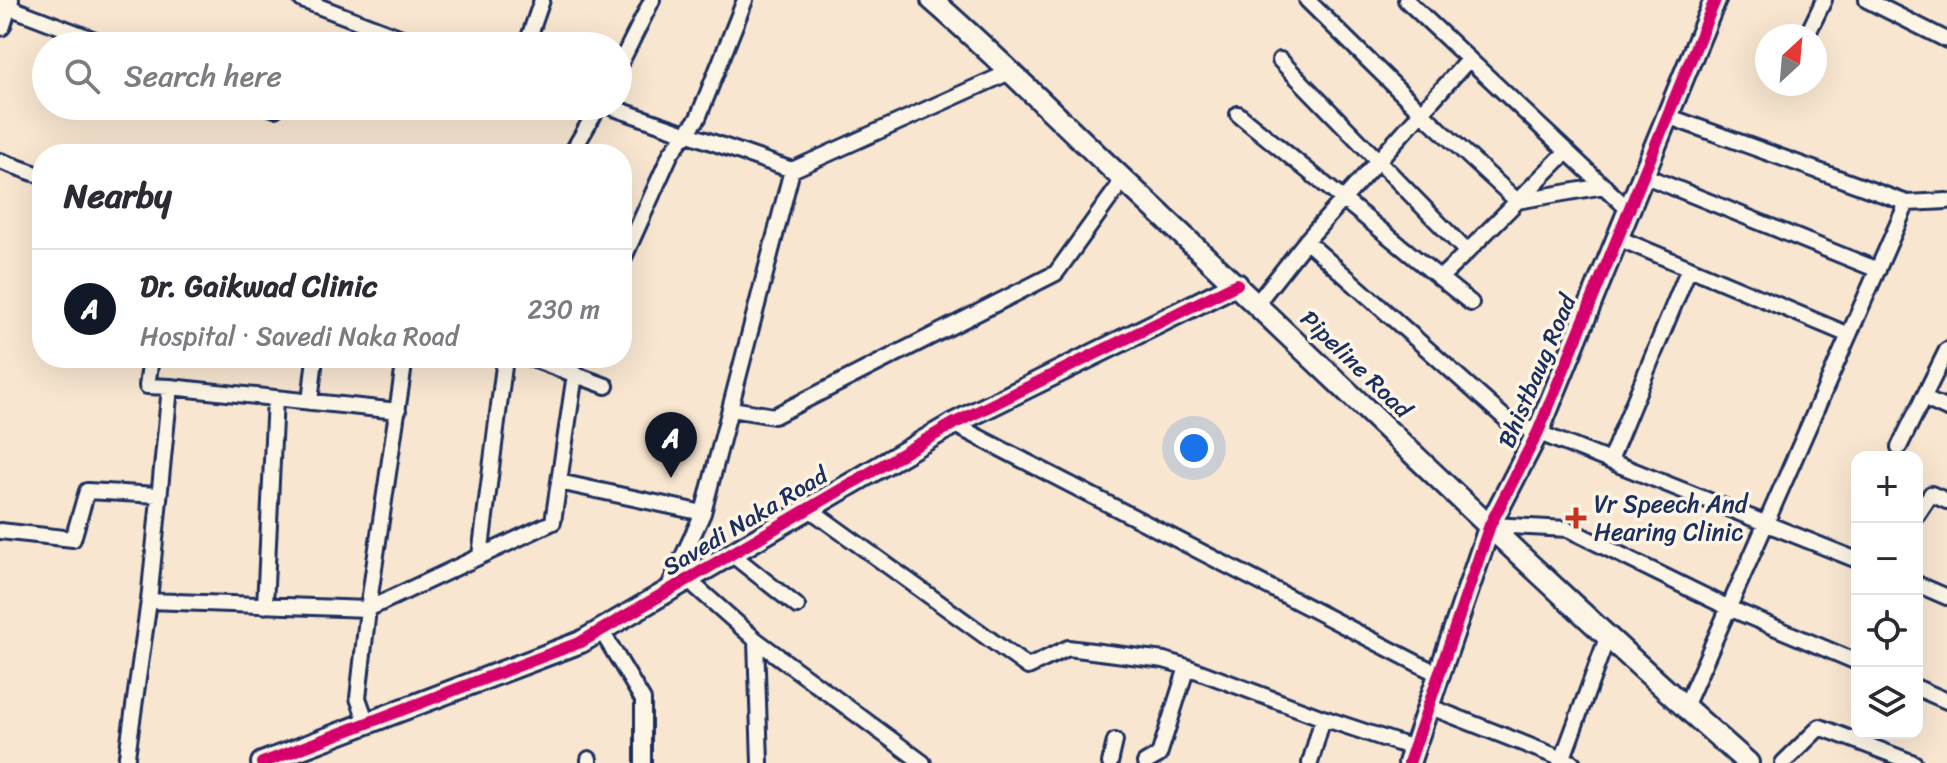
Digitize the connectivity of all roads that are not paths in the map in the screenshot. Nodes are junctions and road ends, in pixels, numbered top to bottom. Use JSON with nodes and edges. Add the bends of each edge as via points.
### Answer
{"nodes":[{"id":1,"x":302,"y":0,"type":"edge"},
{"id":2,"x":542,"y":0,"type":"edge"},
{"id":3,"x":652,"y":0,"type":"edge"},
{"id":4,"x":745,"y":0,"type":"edge"},
{"id":5,"x":932,"y":0,"type":"edge"},
{"id":6,"x":1307,"y":0,"type":"edge"},
{"id":7,"x":1406,"y":0,"type":"edge"},
{"id":8,"x":1715,"y":0,"type":"edge"},
{"id":9,"x":1824,"y":0,"type":"edge"},
{"id":10,"x":1867,"y":0,"type":"edge"},
{"id":11,"x":1904,"y":0,"type":"edge"},
{"id":12,"x":5,"y":10,"type":"edge"},
{"id":13,"x":1898,"y":15,"type":"junction"},
{"id":14,"x":1812,"y":24,"type":"edge"},
{"id":15,"x":70,"y":32,"type":"edge"},
{"id":16,"x":386,"y":32,"type":"edge"},
{"id":17,"x":531,"y":32,"type":"edge"},
{"id":18,"x":632,"y":40,"type":"edge"},
{"id":19,"x":1947,"y":40,"type":"edge"},
{"id":20,"x":1469,"y":59,"type":"junction"},
{"id":21,"x":1280,"y":60,"type":"dead end"},
{"id":22,"x":1012,"y":71,"type":"junction"},
{"id":23,"x":1421,"y":112,"type":"junction"},
{"id":24,"x":632,"y":114,"type":"edge"},
{"id":25,"x":1238,"y":114,"type":"dead end"},
{"id":26,"x":1667,"y":116,"type":"junction"},
{"id":27,"x":591,"y":120,"type":"edge"},
{"id":28,"x":685,"y":133,"type":"junction"},
{"id":29,"x":577,"y":144,"type":"edge"},
{"id":30,"x":1567,"y":151,"type":"junction"},
{"id":31,"x":1378,"y":160,"type":"junction"},
{"id":32,"x":0,"y":161,"type":"edge"},
{"id":33,"x":792,"y":170,"type":"junction"},
{"id":34,"x":32,"y":172,"type":"edge"},
{"id":35,"x":1643,"y":175,"type":"junction"},
{"id":36,"x":1123,"y":180,"type":"junction"},
{"id":37,"x":1604,"y":186,"type":"junction"},
{"id":38,"x":1344,"y":198,"type":"junction"},
{"id":39,"x":1517,"y":201,"type":"junction"},
{"id":40,"x":1947,"y":201,"type":"edge"},
{"id":41,"x":1907,"y":203,"type":"junction"},
{"id":42,"x":1629,"y":210,"type":"junction"},
{"id":43,"x":1618,"y":238,"type":"junction"},
{"id":44,"x":632,"y":240,"type":"edge"},
{"id":45,"x":1306,"y":241,"type":"junction"},
{"id":46,"x":1467,"y":252,"type":"junction"},
{"id":47,"x":1689,"y":268,"type":"junction"},
{"id":48,"x":1878,"y":270,"type":"junction"},
{"id":49,"x":1440,"y":278,"type":"junction"},
{"id":50,"x":1237,"y":284,"type":"junction"},
{"id":51,"x":1257,"y":303,"type":"junction"},
{"id":52,"x":1471,"y":303,"type":"dead end"},
{"id":53,"x":1849,"y":335,"type":"junction"},
{"id":54,"x":1947,"y":350,"type":"edge"},
{"id":55,"x":150,"y":368,"type":"edge"},
{"id":56,"x":314,"y":368,"type":"edge"},
{"id":57,"x":404,"y":368,"type":"edge"},
{"id":58,"x":504,"y":368,"type":"edge"},
{"id":59,"x":558,"y":368,"type":"edge"},
{"id":60,"x":575,"y":374,"type":"junction"},
{"id":61,"x":606,"y":386,"type":"dead end"},
{"id":62,"x":170,"y":387,"type":"junction"},
{"id":63,"x":275,"y":398,"type":"junction"},
{"id":64,"x":1923,"y":398,"type":"junction"},
{"id":65,"x":310,"y":402,"type":"junction"},
{"id":66,"x":731,"y":409,"type":"junction"},
{"id":67,"x":1947,"y":409,"type":"edge"},
{"id":68,"x":398,"y":411,"type":"junction"},
{"id":69,"x":953,"y":424,"type":"junction"},
{"id":70,"x":1538,"y":432,"type":"junction"},
{"id":71,"x":1899,"y":447,"type":"dead end"},
{"id":72,"x":1610,"y":460,"type":"junction"},
{"id":73,"x":559,"y":482,"type":"junction"},
{"id":74,"x":158,"y":495,"type":"junction"},
{"id":75,"x":1947,"y":501,"type":"edge"},
{"id":76,"x":1923,"y":506,"type":"edge"},
{"id":77,"x":808,"y":508,"type":"junction"},
{"id":78,"x":703,"y":513,"type":"junction"},
{"id":79,"x":1767,"y":523,"type":"junction"},
{"id":80,"x":1490,"y":525,"type":"junction"},
{"id":81,"x":0,"y":531,"type":"edge"},
{"id":82,"x":730,"y":553,"type":"junction"},
{"id":83,"x":480,"y":556,"type":"junction"},
{"id":84,"x":1851,"y":558,"type":"edge"},
{"id":85,"x":686,"y":578,"type":"junction"},
{"id":86,"x":1923,"y":587,"type":"edge"},
{"id":87,"x":666,"y":594,"type":"junction"},
{"id":88,"x":1947,"y":597,"type":"edge"},
{"id":89,"x":149,"y":601,"type":"junction"},
{"id":90,"x":265,"y":606,"type":"junction"},
{"id":91,"x":797,"y":606,"type":"dead end"},
{"id":92,"x":1729,"y":608,"type":"junction"},
{"id":93,"x":368,"y":609,"type":"junction"},
{"id":94,"x":601,"y":630,"type":"junction"},
{"id":95,"x":1607,"y":638,"type":"junction"},
{"id":96,"x":756,"y":640,"type":"junction"},
{"id":97,"x":1851,"y":659,"type":"edge"},
{"id":98,"x":1187,"y":667,"type":"junction"},
{"id":99,"x":1438,"y":674,"type":"junction"},
{"id":100,"x":1923,"y":691,"type":"edge"},
{"id":101,"x":1947,"y":701,"type":"edge"},
{"id":102,"x":1428,"y":706,"type":"junction"},
{"id":103,"x":1685,"y":707,"type":"junction"},
{"id":104,"x":1323,"y":718,"type":"junction"},
{"id":105,"x":367,"y":723,"type":"junction"},
{"id":106,"x":1115,"y":741,"type":"dead end"},
{"id":107,"x":1411,"y":756,"type":"edge"},
{"id":108,"x":762,"y":762,"type":"edge"},
{"id":109,"x":920,"y":762,"type":"edge"},
{"id":110,"x":1565,"y":762,"type":"edge"},
{"id":111,"x":126,"y":763,"type":"edge"},
{"id":112,"x":262,"y":763,"type":"edge"},
{"id":113,"x":643,"y":763,"type":"edge"},
{"id":114,"x":1110,"y":763,"type":"edge"},
{"id":115,"x":1145,"y":763,"type":"edge"},
{"id":116,"x":1310,"y":763,"type":"edge"},
{"id":117,"x":1748,"y":763,"type":"edge"},
{"id":118,"x":1783,"y":763,"type":"edge"},
{"id":119,"x":1914,"y":763,"type":"edge"}],
"edges":[{"from":1,"to":16,"type":"street"},
{"from":2,"to":17,"type":"street"},
{"from":3,"to":18,"type":"street"},
{"from":4,"to":28,"type":"street","via":[[698,118]]},
{"from":5,"to":22,"type":"street","name":"Pipeline Road"},
{"from":6,"to":23,"type":"street"},
{"from":7,"to":20,"type":"street"},
{"from":8,"to":26,"type":"street","name":"Bhistbaug Road"},
{"from":9,"to":14,"type":"street"},
{"from":10,"to":13,"type":"street"},
{"from":11,"to":13,"type":"street"},
{"from":12,"to":15,"type":"street"},
{"from":13,"to":19,"type":"street"},
{"from":20,"to":23,"type":"street"},
{"from":20,"to":30,"type":"street"},
{"from":21,"to":31,"type":"street"},
{"from":22,"to":33,"type":"street"},
{"from":22,"to":36,"type":"street","name":"Pipeline Road"},
{"from":23,"to":31,"type":"street"},
{"from":23,"to":39,"type":"street"},
{"from":24,"to":28,"type":"street"},
{"from":25,"to":38,"type":"street"},
{"from":26,"to":35,"type":"street","name":"Bhistbaug Road"},
{"from":26,"to":41,"type":"street"},
{"from":27,"to":29,"type":"street"},
{"from":28,"to":33,"type":"street"},
{"from":28,"to":44,"type":"street"},
{"from":30,"to":37,"type":"street"},
{"from":30,"to":39,"type":"street"},
{"from":31,"to":38,"type":"street"},
{"from":31,"to":46,"type":"street"},
{"from":32,"to":34,"type":"street"},
{"from":33,"to":66,"type":"street"},
{"from":35,"to":42,"type":"street","name":"Bhistbaug Road"},
{"from":35,"to":48,"type":"street"},
{"from":36,"to":50,"type":"street","name":"Pipeline Road"},
{"from":36,"to":66,"type":"street","via":[[1056,273],[774,416]]},
{"from":37,"to":39,"type":"street"},
{"from":37,"to":42,"type":"street"},
{"from":38,"to":45,"type":"street"},
{"from":38,"to":49,"type":"street"},
{"from":39,"to":46,"type":"street"},
{"from":40,"to":41,"type":"street"},
{"from":41,"to":48,"type":"street"},
{"from":42,"to":43,"type":"street","name":"Bhistbaug Road"},
{"from":43,"to":47,"type":"street"},
{"from":43,"to":70,"type":"street","name":"Bhistbaug Road"},
{"from":45,"to":51,"type":"street"},
{"from":45,"to":70,"type":"street","via":[[1507,420]]},
{"from":46,"to":49,"type":"street"},
{"from":47,"to":53,"type":"street"},
{"from":47,"to":72,"type":"street"},
{"from":48,"to":53,"type":"street"},
{"from":49,"to":52,"type":"street"},
{"from":50,"to":51,"type":"street","name":"Pipeline Road"},
{"from":50,"to":69,"type":"street","name":"Savedi Naka Road"},
{"from":51,"to":80,"type":"street","name":"Pipeline Road"},
{"from":53,"to":79,"type":"street"},
{"from":54,"to":64,"type":"street"},
{"from":55,"to":62,"type":"street","via":[[147,386]]},
{"from":56,"to":65,"type":"street"},
{"from":57,"to":68,"type":"street"},
{"from":58,"to":83,"type":"street"},
{"from":59,"to":60,"type":"street"},
{"from":60,"to":61,"type":"street"},
{"from":60,"to":73,"type":"street"},
{"from":62,"to":63,"type":"street"},
{"from":62,"to":74,"type":"street"},
{"from":63,"to":65,"type":"street"},
{"from":63,"to":90,"type":"street"},
{"from":64,"to":67,"type":"street"},
{"from":64,"to":71,"type":"street"},
{"from":65,"to":68,"type":"street"},
{"from":66,"to":78,"type":"street"},
{"from":68,"to":93,"type":"street"},
{"from":69,"to":77,"type":"street","name":"Savedi Naka Road"},
{"from":69,"to":99,"type":"street"},
{"from":70,"to":72,"type":"street"},
{"from":70,"to":80,"type":"street","name":"Bhistbaug Road"},
{"from":72,"to":79,"type":"street"},
{"from":73,"to":78,"type":"street"},
{"from":73,"to":83,"type":"street","via":[[553,522]]},
{"from":74,"to":81,"type":"street","via":[[87,491],[73,539]]},
{"from":74,"to":89,"type":"street"},
{"from":75,"to":76,"type":"street","via":[[1931,494]]},
{"from":77,"to":82,"type":"street","name":"Savedi Naka Road"},
{"from":77,"to":98,"type":"street","via":[[1028,667],[1068,648]]},
{"from":78,"to":87,"type":"street"},
{"from":79,"to":84,"type":"street"},
{"from":79,"to":92,"type":"street"},
{"from":80,"to":92,"type":"street","via":[[1568,529]]},
{"from":80,"to":95,"type":"street","name":"Pipeline Road"},
{"from":80,"to":99,"type":"street","name":"Bhistbaug Road"},
{"from":82,"to":85,"type":"street","name":"Savedi Naka Road"},
{"from":82,"to":91,"type":"street"},
{"from":83,"to":93,"type":"street"},
{"from":85,"to":87,"type":"street","name":"Savedi Naka Road"},
{"from":85,"to":96,"type":"street"},
{"from":86,"to":88,"type":"street"},
{"from":87,"to":94,"type":"street","name":"Savedi Naka Road"},
{"from":89,"to":90,"type":"street"},
{"from":89,"to":111,"type":"street"},
{"from":90,"to":93,"type":"street"},
{"from":92,"to":97,"type":"street"},
{"from":92,"to":103,"type":"street"},
{"from":93,"to":105,"type":"street","via":[[358,698]]},
{"from":94,"to":105,"type":"street","name":"Savedi Naka Road"},
{"from":94,"to":113,"type":"street","via":[[643,700]]},
{"from":95,"to":103,"type":"street","name":"Pipeline Road"},
{"from":95,"to":110,"type":"street"},
{"from":96,"to":108,"type":"street"},
{"from":96,"to":109,"type":"street"},
{"from":98,"to":104,"type":"street"},
{"from":98,"to":115,"type":"street","via":[[1159,755]]},
{"from":99,"to":102,"type":"street","name":"Bhistbaug Road"},
{"from":100,"to":101,"type":"street"},
{"from":102,"to":107,"type":"street","name":"Bhistbaug Road"},
{"from":102,"to":110,"type":"street"},
{"from":103,"to":117,"type":"street","name":"Pipeline Road"},
{"from":104,"to":107,"type":"street"},
{"from":104,"to":116,"type":"street"},
{"from":105,"to":112,"type":"street","name":"Savedi Naka Road"},
{"from":106,"to":114,"type":"street"},
{"from":118,"to":119,"type":"street","via":[[1820,727]]}]}
